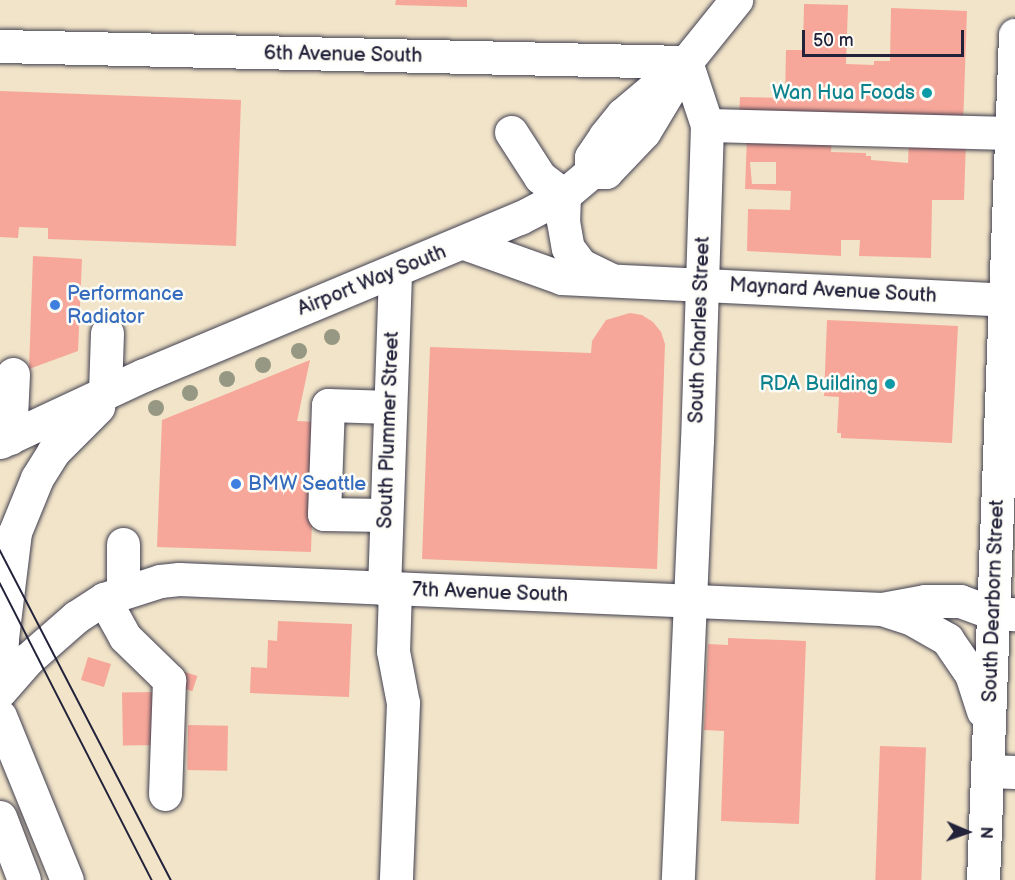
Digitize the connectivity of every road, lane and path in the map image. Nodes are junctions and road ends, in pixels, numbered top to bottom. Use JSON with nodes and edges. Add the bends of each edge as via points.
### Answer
{"nodes":[{"id":1,"x":736,"y":0,"type":"edge"},
{"id":2,"x":1015,"y":35,"type":"edge"},
{"id":3,"x":0,"y":46,"type":"edge"},
{"id":4,"x":686,"y":62,"type":"junction"},
{"id":5,"x":707,"y":125,"type":"junction"},
{"id":6,"x":511,"y":132,"type":"dead end"},
{"id":7,"x":1011,"y":133,"type":"junction"},
{"id":8,"x":564,"y":195,"type":"junction"},
{"id":9,"x":464,"y":243,"type":"junction"},
{"id":10,"x":395,"y":272,"type":"junction"},
{"id":11,"x":615,"y":282,"type":"junction"},
{"id":12,"x":700,"y":285,"type":"junction"},
{"id":13,"x":1010,"y":299,"type":"edge"},
{"id":14,"x":108,"y":333,"type":"dead end"},
{"id":15,"x":13,"y":374,"type":"dead end"},
{"id":16,"x":144,"y":375,"type":"junction"},
{"id":17,"x":105,"y":393,"type":"junction"},
{"id":18,"x":390,"y":407,"type":"junction"},
{"id":19,"x":5,"y":440,"type":"edge"},
{"id":20,"x":1007,"y":452,"type":"edge"},
{"id":21,"x":386,"y":515,"type":"junction"},
{"id":22,"x":123,"y":543,"type":"dead end"},
{"id":23,"x":389,"y":589,"type":"junction"},
{"id":24,"x":113,"y":595,"type":"junction"},
{"id":25,"x":690,"y":601,"type":"junction"},
{"id":26,"x":882,"y":609,"type":"junction"},
{"id":27,"x":1004,"y":613,"type":"edge"},
{"id":28,"x":0,"y":699,"type":"edge"},
{"id":29,"x":989,"y":736,"type":"junction"},
{"id":30,"x":0,"y":761,"type":"edge"},
{"id":31,"x":0,"y":769,"type":"edge"},
{"id":32,"x":1001,"y":772,"type":"edge"},
{"id":33,"x":165,"y":794,"type":"dead end"},
{"id":34,"x":0,"y":817,"type":"edge"},
{"id":35,"x":24,"y":880,"type":"edge"},
{"id":36,"x":42,"y":880,"type":"edge"},
{"id":37,"x":57,"y":880,"type":"edge"},
{"id":38,"x":66,"y":880,"type":"edge"},
{"id":39,"x":396,"y":880,"type":"edge"},
{"id":40,"x":678,"y":880,"type":"edge"},
{"id":41,"x":983,"y":880,"type":"edge"}],
"edges":[{"from":1,"to":4,"type":"main road","name":"Airport Way South"},
{"from":2,"to":7,"type":"main road","name":"South Dearborn Street"},
{"from":3,"to":4,"type":"main road","name":"6th Avenue South"},
{"from":4,"to":5,"type":"main road","name":"South Charles Street"},
{"from":4,"to":8,"type":"main road","name":"Airport Way South","via":[[623,114],[591,157],[591,172]]},
{"from":5,"to":7,"type":"main road"},
{"from":5,"to":12,"type":"main road","name":"South Charles Street"},
{"from":6,"to":8,"type":"main road","via":[[540,177]]},
{"from":7,"to":13,"type":"main road","name":"South Dearborn Street"},
{"from":8,"to":9,"type":"main road","name":"Airport Way South"},
{"from":8,"to":11,"type":"main road","name":"Maynard Avenue South","via":[[567,248],[581,265]]},
{"from":9,"to":10,"type":"main road","name":"Airport Way South"},
{"from":9,"to":11,"type":"main road","name":"Maynard Avenue South","via":[[562,278]]},
{"from":10,"to":16,"type":"main road","name":"Airport Way South"},
{"from":10,"to":18,"type":"main road","name":"South Plummer Street"},
{"from":11,"to":12,"type":"main road","name":"Maynard Avenue South"},
{"from":12,"to":13,"type":"main road","name":"Maynard Avenue South","via":[[945,283]]},
{"from":12,"to":25,"type":"main road","name":"South Charles Street"},
{"from":13,"to":20,"type":"main road","name":"South Dearborn Street"},
{"from":14,"to":17,"type":"main road"},
{"from":15,"to":19,"type":"main road"},
{"from":16,"to":17,"type":"main road","name":"Airport Way South"},
{"from":16,"to":28,"type":"main road","name":"Airport Way South","via":[[97,407],[66,437],[25,502],[15,532],[2,638]]},
{"from":17,"to":19,"type":"main road","name":"Airport Way South"},
{"from":18,"to":21,"type":"main road","name":"South Plummer Street"},
{"from":18,"to":21,"type":"main road","via":[[328,405],[324,514]]},
{"from":20,"to":27,"type":"main road","name":"South Dearborn Street"},
{"from":21,"to":23,"type":"main road","name":"South Plummer Street"},
{"from":22,"to":24,"type":"main road"},
{"from":23,"to":24,"type":"main road","name":"7th Avenue South","via":[[179,579]]},
{"from":23,"to":25,"type":"main road","name":"7th Avenue South"},
{"from":23,"to":39,"type":"main road","name":"South Plummer Street","via":[[393,651],[403,703]]},
{"from":24,"to":28,"type":"main road","name":"7th Avenue South","via":[[76,617],[28,659]]},
{"from":24,"to":33,"type":"main road","via":[[125,637],[169,680]]},
{"from":25,"to":26,"type":"main road","name":"7th Avenue South"},
{"from":25,"to":40,"type":"main road","name":"South Charles Street"},
{"from":26,"to":27,"type":"main road","name":"7th Avenue South","via":[[925,601],[960,601]]},
{"from":26,"to":29,"type":"main road","via":[[927,626],[955,648],[971,674]]},
{"from":27,"to":29,"type":"main road","name":"South Dearborn Street"},
{"from":28,"to":38,"type":"main road"},
{"from":29,"to":32,"type":"main road","name":"South Dearborn Street"},
{"from":30,"to":37,"type":"main road"},
{"from":31,"to":36,"type":"main road"},
{"from":32,"to":41,"type":"main road","name":"South Dearborn Street"},
{"from":34,"to":35,"type":"main road"}]}
